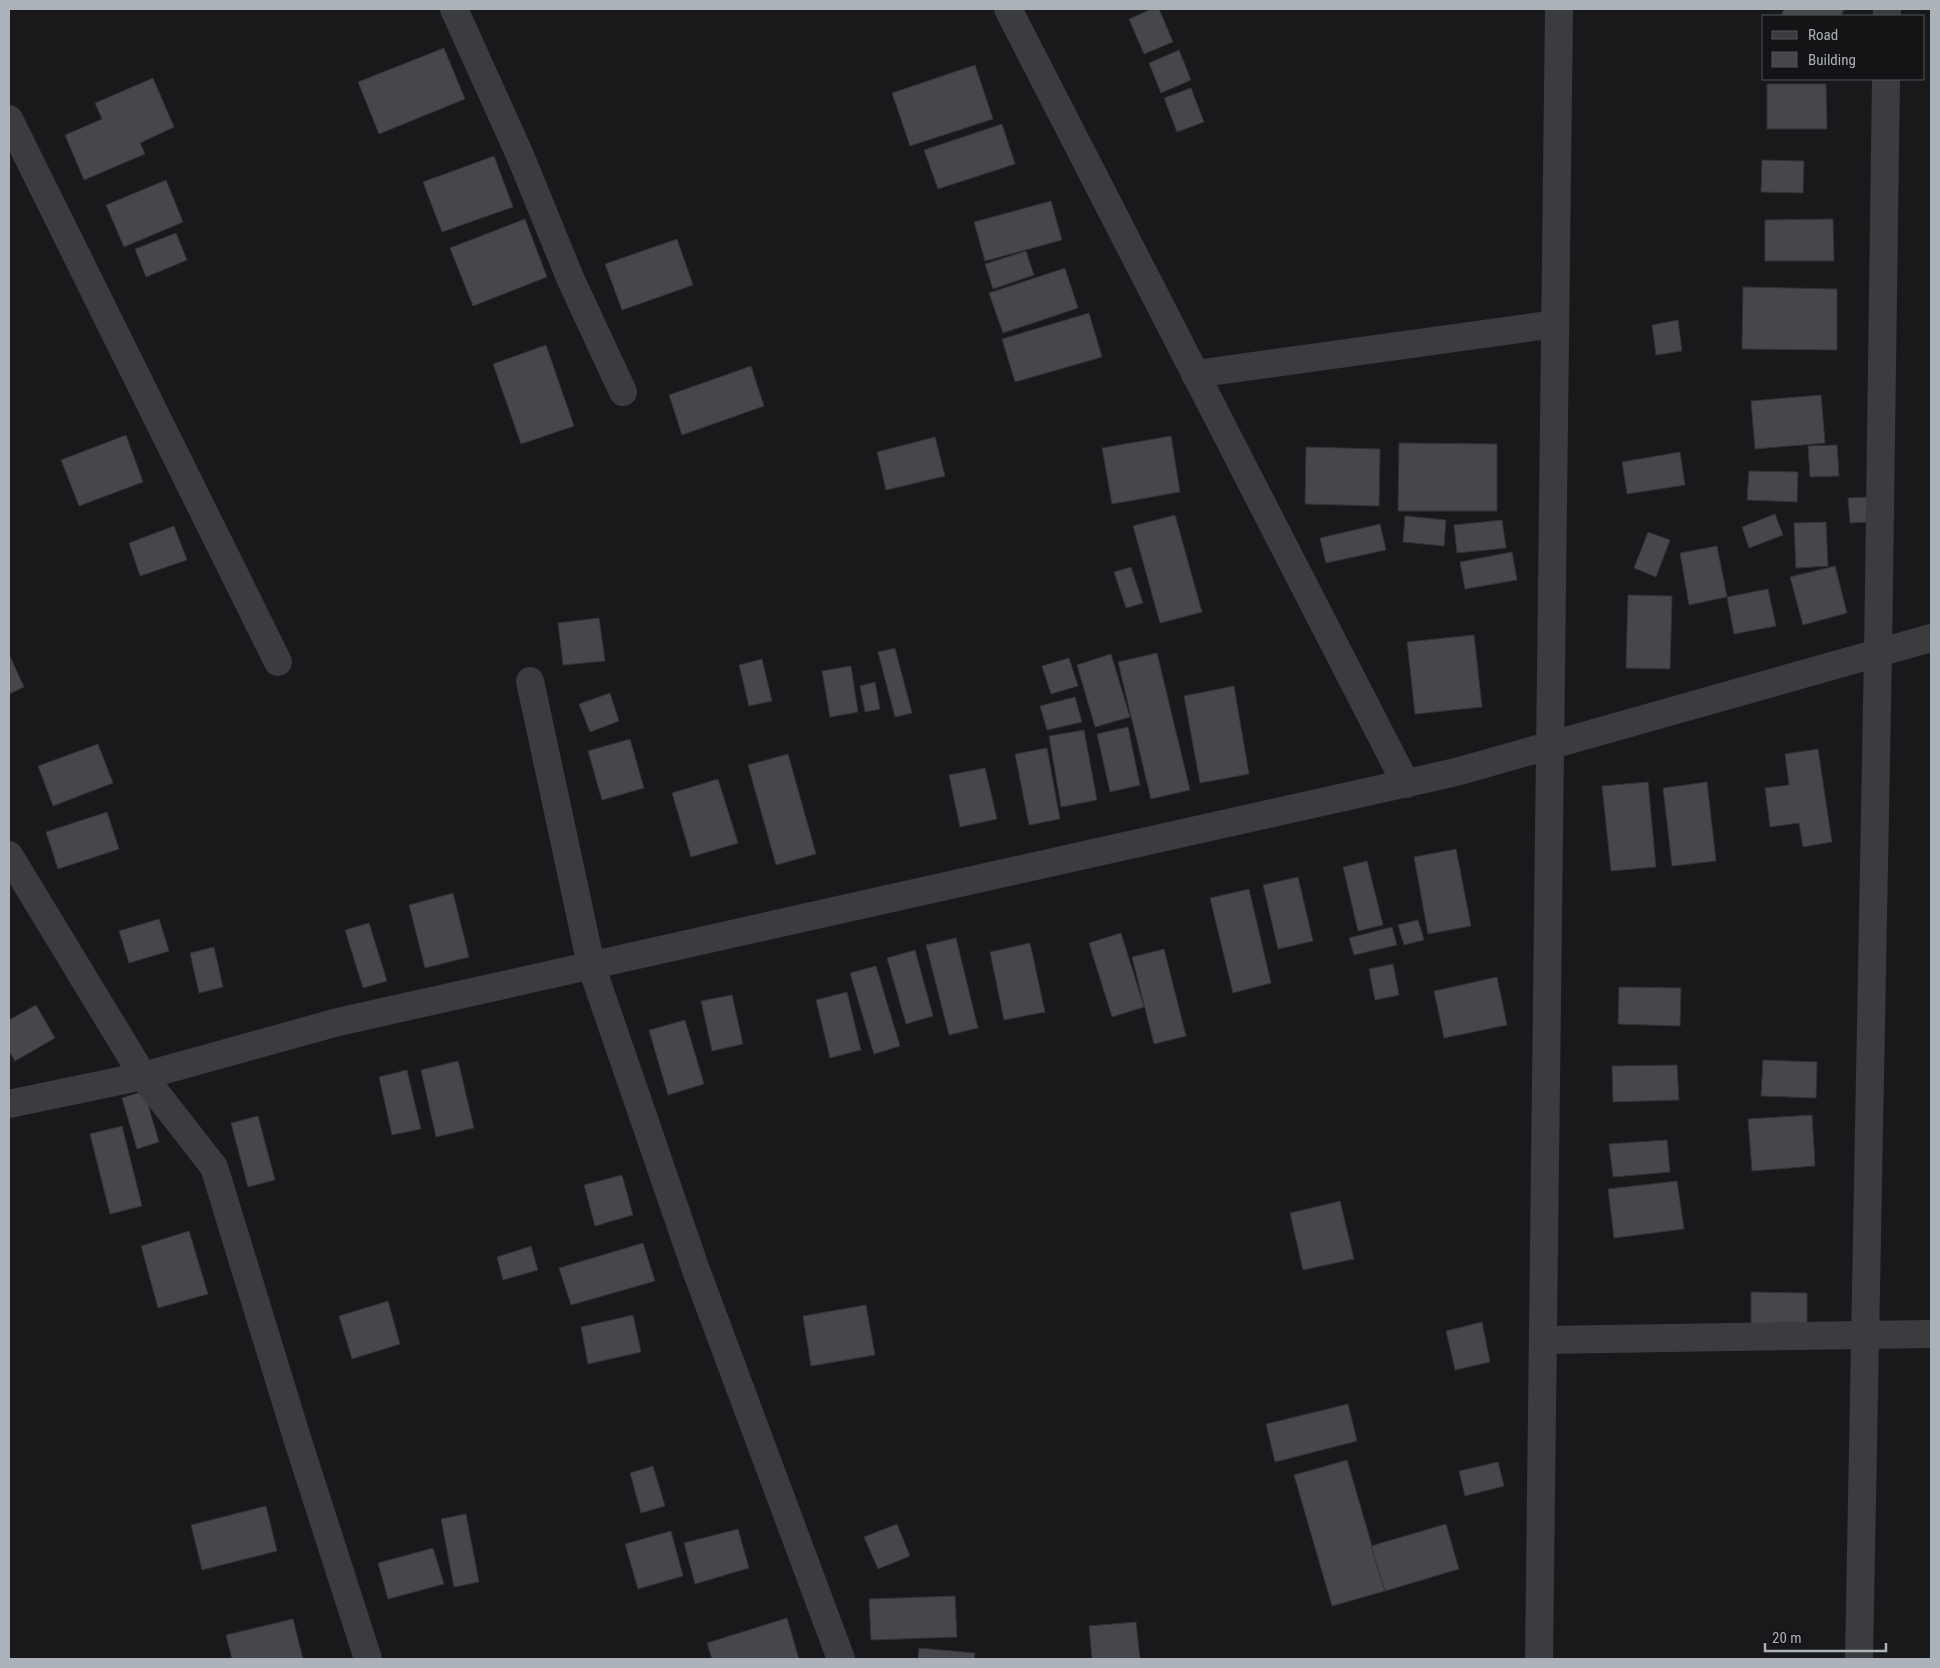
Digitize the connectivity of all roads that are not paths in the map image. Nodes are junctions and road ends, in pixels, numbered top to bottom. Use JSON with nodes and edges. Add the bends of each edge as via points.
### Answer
{"nodes":[{"id":1,"x":454,"y":9,"type":"edge"},
{"id":2,"x":1008,"y":9,"type":"edge"},
{"id":3,"x":1559,"y":9,"type":"edge"},
{"id":4,"x":1886,"y":80,"type":"edge"},
{"id":5,"x":9,"y":119,"type":"edge"},
{"id":6,"x":1555,"y":324,"type":"junction"},
{"id":7,"x":1195,"y":374,"type":"junction"},
{"id":8,"x":623,"y":392,"type":"dead end"},
{"id":9,"x":1931,"y":638,"type":"edge"},
{"id":10,"x":1878,"y":653,"type":"junction"},
{"id":11,"x":278,"y":662,"type":"dead end"},
{"id":12,"x":530,"y":681,"type":"dead end"},
{"id":13,"x":1549,"y":746,"type":"junction"},
{"id":14,"x":1406,"y":784,"type":"junction"},
{"id":15,"x":9,"y":855,"type":"edge"},
{"id":16,"x":591,"y":965,"type":"junction"},
{"id":17,"x":143,"y":1076,"type":"junction"},
{"id":18,"x":9,"y":1104,"type":"edge"},
{"id":19,"x":1931,"y":1334,"type":"edge"},
{"id":20,"x":1866,"y":1336,"type":"junction"},
{"id":21,"x":1543,"y":1340,"type":"junction"},
{"id":22,"x":368,"y":1659,"type":"edge"},
{"id":23,"x":841,"y":1659,"type":"edge"},
{"id":24,"x":1539,"y":1659,"type":"edge"},
{"id":25,"x":1860,"y":1659,"type":"edge"}],
"edges":[{"from":1,"to":8,"type":"street"},
{"from":2,"to":7,"type":"street"},
{"from":3,"to":6,"type":"street"},
{"from":4,"to":10,"type":"street"},
{"from":5,"to":11,"type":"street"},
{"from":6,"to":7,"type":"street"},
{"from":6,"to":13,"type":"street"},
{"from":7,"to":14,"type":"street"},
{"from":9,"to":10,"type":"street"},
{"from":10,"to":13,"type":"street"},
{"from":10,"to":20,"type":"street"},
{"from":12,"to":16,"type":"street"},
{"from":13,"to":14,"type":"street"},
{"from":13,"to":21,"type":"street"},
{"from":14,"to":16,"type":"street"},
{"from":15,"to":17,"type":"street"},
{"from":16,"to":17,"type":"street","via":[[338,1022]]},
{"from":16,"to":23,"type":"street","via":[[696,1270]]},
{"from":17,"to":18,"type":"street"},
{"from":17,"to":22,"type":"street","via":[[214,1167]]},
{"from":19,"to":20,"type":"street"},
{"from":20,"to":21,"type":"street"},
{"from":20,"to":25,"type":"street"},
{"from":21,"to":24,"type":"street"}]}
